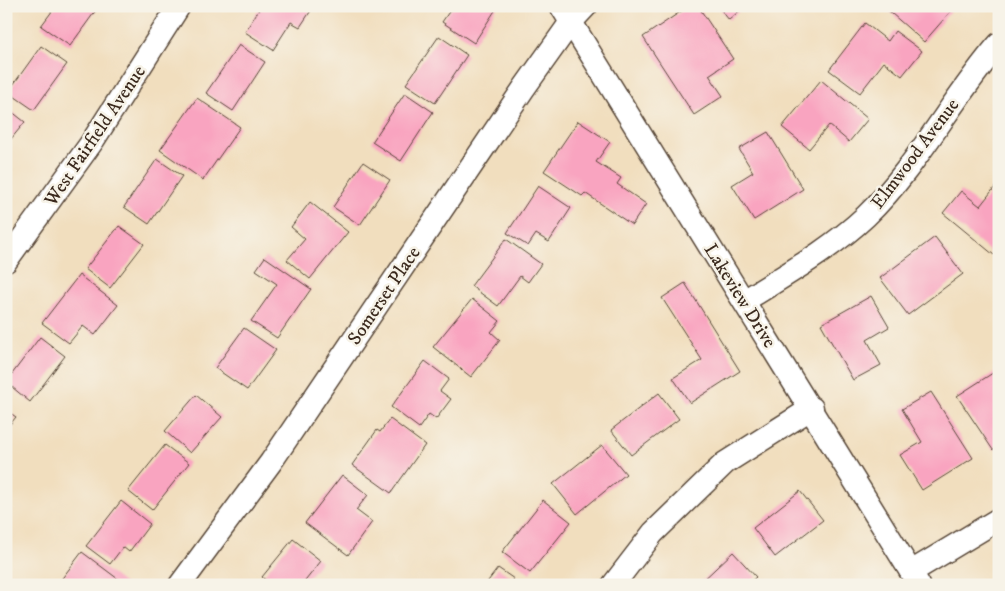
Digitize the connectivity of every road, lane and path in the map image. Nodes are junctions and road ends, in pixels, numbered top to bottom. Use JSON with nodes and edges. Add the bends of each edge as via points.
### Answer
{"nodes":[{"id":1,"x":179,"y":6,"type":"edge"},
{"id":2,"x":573,"y":12,"type":"edge"},
{"id":3,"x":999,"y":44,"type":"edge"},
{"id":4,"x":6,"y":261,"type":"edge"},
{"id":5,"x":744,"y":301,"type":"junction"},
{"id":6,"x":812,"y":408,"type":"junction"},
{"id":7,"x":999,"y":519,"type":"edge"},
{"id":8,"x":915,"y":579,"type":"edge"},
{"id":9,"x":180,"y":585,"type":"edge"},
{"id":10,"x":613,"y":585,"type":"edge"}],
"edges":[{"from":1,"to":4,"type":"street","name":"West Fairfield Avenue","via":[[92,142]]},
{"from":2,"to":5,"type":"street","name":"Lakeview Drive"},
{"from":2,"to":9,"type":"street","name":"Somerset Place","via":[[271,462]]},
{"from":3,"to":5,"type":"street","name":"Elmwood Avenue","via":[[905,170],[866,216],[824,250]]},
{"from":5,"to":6,"type":"street","name":"Lakeview Drive"},
{"from":6,"to":8,"type":"street","name":"Lakeview Drive"},
{"from":6,"to":10,"type":"street","via":[[725,464],[652,533]]},
{"from":7,"to":8,"type":"street"}]}
